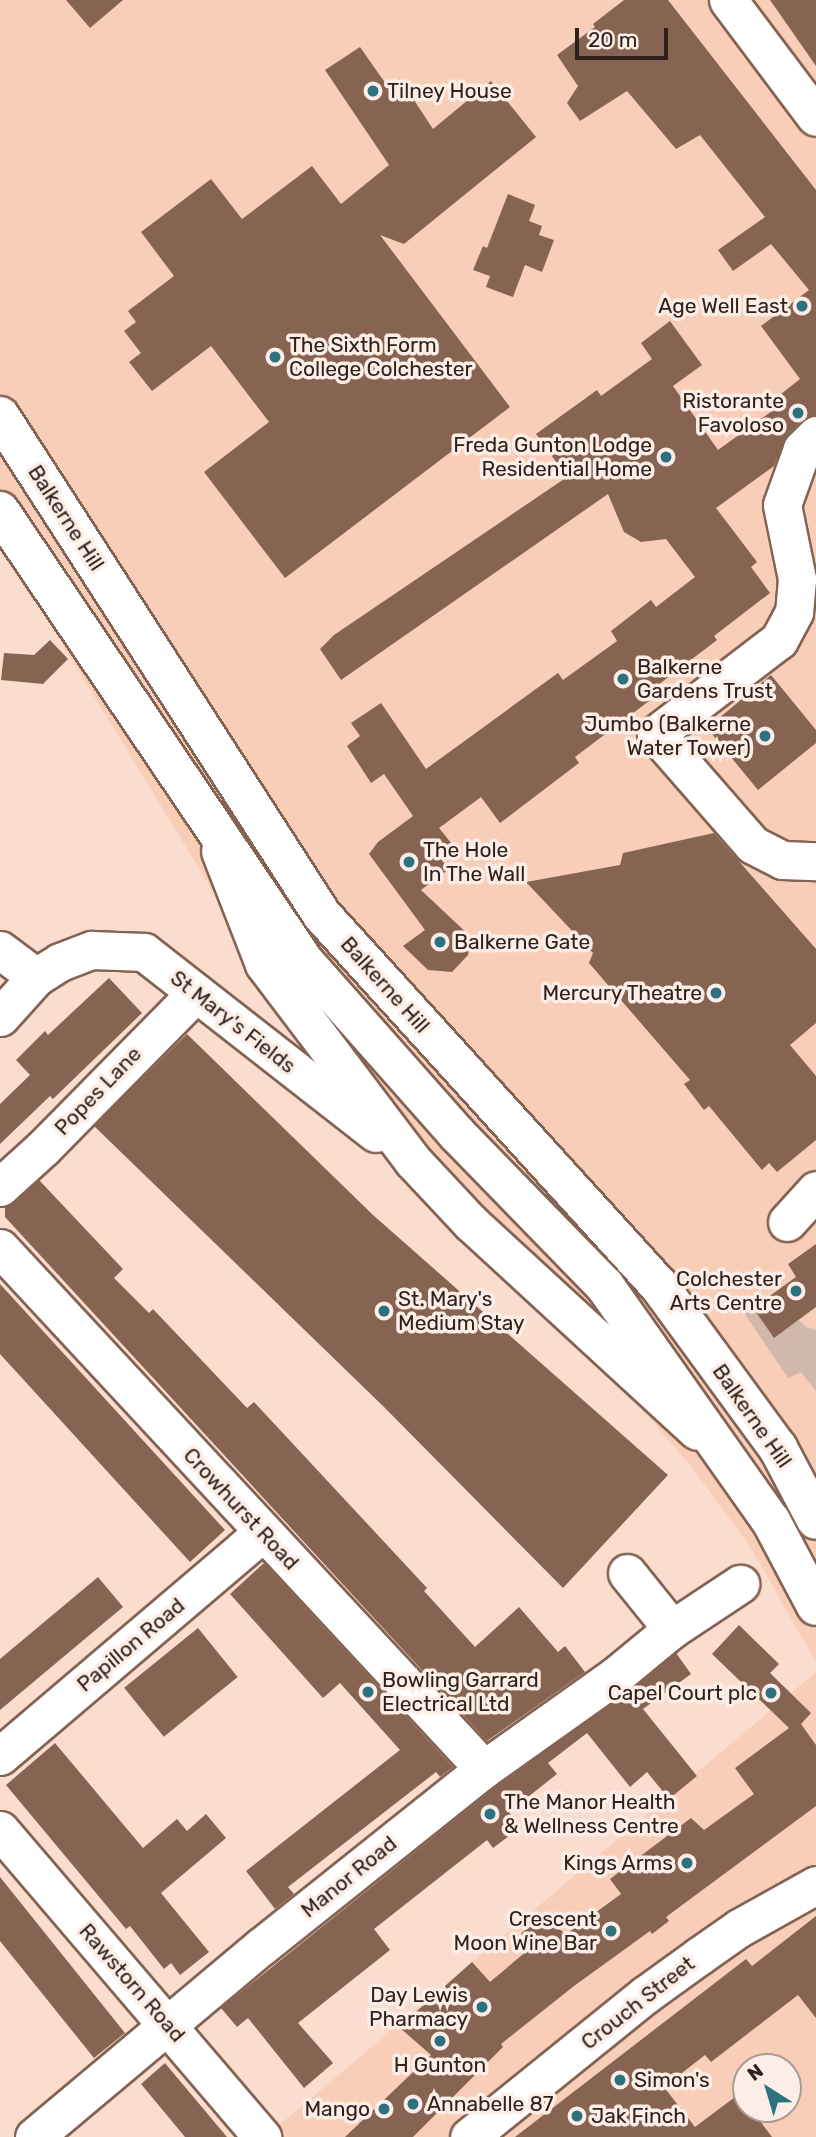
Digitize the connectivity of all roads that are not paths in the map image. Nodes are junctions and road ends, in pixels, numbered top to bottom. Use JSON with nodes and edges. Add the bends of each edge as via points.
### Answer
{"nodes":[{"id":1,"x":728,"y":0,"type":"edge"},
{"id":2,"x":816,"y":117,"type":"edge"},
{"id":3,"x":0,"y":416,"type":"edge"},
{"id":4,"x":816,"y":435,"type":"edge"},
{"id":5,"x":0,"y":511,"type":"edge"},
{"id":6,"x":207,"y":818,"type":"junction"},
{"id":7,"x":816,"y":861,"type":"edge"},
{"id":8,"x":0,"y":950,"type":"edge"},
{"id":9,"x":36,"y":976,"type":"junction"},
{"id":10,"x":196,"y":993,"type":"junction"},
{"id":11,"x":0,"y":1017,"type":"edge"},
{"id":12,"x":413,"y":1161,"type":"junction"},
{"id":13,"x":0,"y":1187,"type":"edge"},
{"id":14,"x":816,"y":1191,"type":"edge"},
{"id":15,"x":787,"y":1222,"type":"dead end"},
{"id":16,"x":0,"y":1248,"type":"edge"},
{"id":17,"x":722,"y":1453,"type":"junction"},
{"id":18,"x":816,"y":1520,"type":"edge"},
{"id":19,"x":262,"y":1533,"type":"junction"},
{"id":20,"x":627,"y":1573,"type":"dead end"},
{"id":21,"x":740,"y":1584,"type":"dead end"},
{"id":22,"x":816,"y":1606,"type":"edge"},
{"id":23,"x":672,"y":1629,"type":"junction"},
{"id":24,"x":0,"y":1756,"type":"edge"},
{"id":25,"x":484,"y":1769,"type":"junction"},
{"id":26,"x":0,"y":1830,"type":"edge"},
{"id":27,"x":816,"y":1885,"type":"edge"},
{"id":28,"x":169,"y":2025,"type":"junction"},
{"id":29,"x":34,"y":2137,"type":"edge"},
{"id":30,"x":262,"y":2137,"type":"edge"},
{"id":31,"x":469,"y":2137,"type":"edge"}],
"edges":[{"from":1,"to":2,"type":"street"},
{"from":3,"to":18,"type":"main road","name":"Balkerne Hill","via":[[322,915],[660,1287],[778,1448]]},
{"from":4,"to":7,"type":"street","via":[[802,449],[782,505],[797,579],[794,612],[779,640],[656,734],[753,845],[782,860]]},
{"from":5,"to":6,"type":"main road","name":"Balkerne Hill"},
{"from":6,"to":12,"type":"street","via":[[264,964]]},
{"from":6,"to":17,"type":"main road","name":"Balkerne Hill","via":[[304,961],[457,1134],[605,1286]]},
{"from":8,"to":9,"type":"street"},
{"from":9,"to":10,"type":"street","name":"St Mary's Fields","via":[[92,950],[144,952]]},
{"from":9,"to":11,"type":"street","name":"St Mary's Fields"},
{"from":10,"to":12,"type":"street","name":"St Mary's Fields"},
{"from":10,"to":13,"type":"street","name":"Popes Lane"},
{"from":12,"to":17,"type":"street","via":[[471,1223]]},
{"from":14,"to":15,"type":"street"},
{"from":16,"to":19,"type":"street","name":"Crowhurst Road"},
{"from":17,"to":22,"type":"main road","name":"Balkerne Hill","via":[[771,1521]]},
{"from":19,"to":24,"type":"street","name":"Papillon Road"},
{"from":19,"to":25,"type":"street","name":"Crowhurst Road"},
{"from":20,"to":23,"type":"street"},
{"from":21,"to":23,"type":"street","name":"Manor Road"},
{"from":23,"to":25,"type":"street","name":"Manor Road","via":[[615,1676]]},
{"from":25,"to":28,"type":"street","name":"Manor Road"},
{"from":26,"to":28,"type":"street","name":"Rawstorn Road"},
{"from":27,"to":31,"type":"street","name":"Crouch Street","via":[[738,1928],[688,1964]]},
{"from":28,"to":29,"type":"street","name":"Manor Road"},
{"from":28,"to":30,"type":"street","name":"Rawstorn Road"}]}
